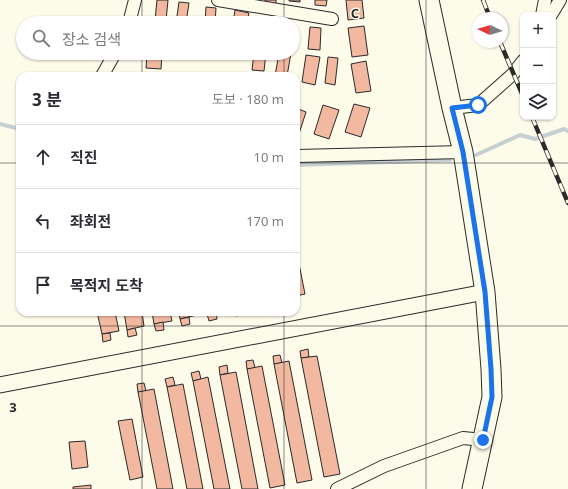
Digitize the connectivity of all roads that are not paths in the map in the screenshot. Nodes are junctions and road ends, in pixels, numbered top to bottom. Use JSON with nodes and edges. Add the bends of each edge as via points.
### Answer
{"nodes":[{"id":1,"x":135,"y":0,"type":"edge"},
{"id":2,"x":218,"y":0,"type":"edge"},
{"id":3,"x":429,"y":0,"type":"edge"},
{"id":4,"x":545,"y":0,"type":"edge"},
{"id":5,"x":560,"y":0,"type":"edge"},
{"id":6,"x":543,"y":12,"type":"edge"},
{"id":7,"x":553,"y":12,"type":"edge"},
{"id":8,"x":132,"y":16,"type":"edge"},
{"id":9,"x":332,"y":19,"type":"dead end"},
{"id":10,"x":111,"y":60,"type":"edge"},
{"id":11,"x":520,"y":65,"type":"edge"},
{"id":12,"x":104,"y":72,"type":"edge"},
{"id":13,"x":452,"y":108,"type":"junction"},
{"id":14,"x":463,"y":152,"type":"junction"},
{"id":15,"x":300,"y":156,"type":"edge"},
{"id":16,"x":485,"y":292,"type":"junction"},
{"id":17,"x":0,"y":385,"type":"edge"},
{"id":18,"x":483,"y":440,"type":"junction"},
{"id":19,"x":337,"y":489,"type":"edge"},
{"id":20,"x":472,"y":489,"type":"edge"}],
"edges":[{"from":1,"to":8,"type":"street"},
{"from":2,"to":9,"type":"street"},
{"from":3,"to":13,"type":"main road"},
{"from":4,"to":6,"type":"street"},
{"from":5,"to":7,"type":"street"},
{"from":10,"to":12,"type":"street"},
{"from":11,"to":13,"type":"street","via":[[478,105]]},
{"from":13,"to":14,"type":"main road"},
{"from":14,"to":15,"type":"street"},
{"from":14,"to":16,"type":"main road"},
{"from":16,"to":17,"type":"street"},
{"from":16,"to":18,"type":"main road","via":[[492,397]]},
{"from":18,"to":19,"type":"street","via":[[463,438],[384,466]]},
{"from":18,"to":20,"type":"main road"}]}
